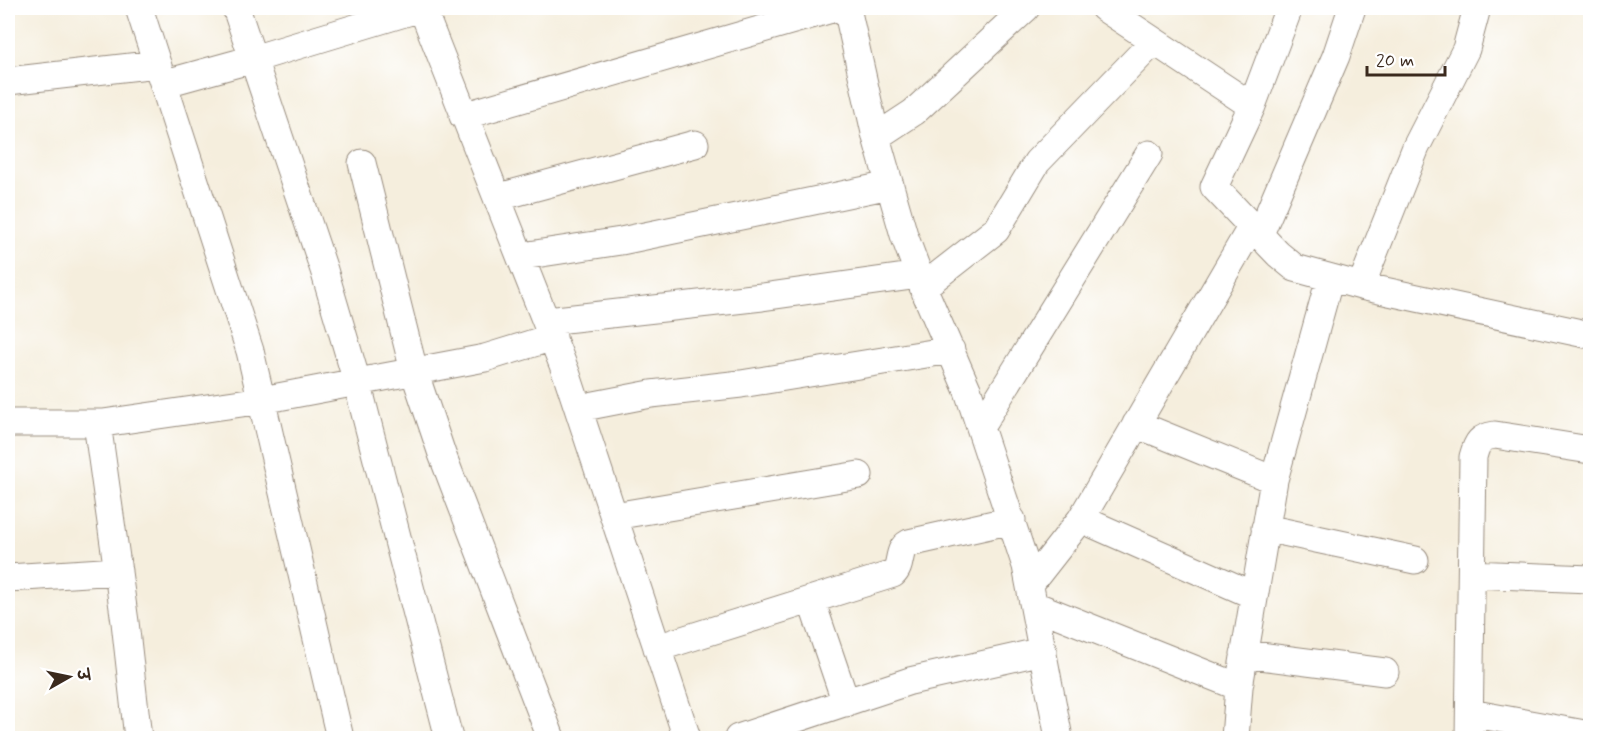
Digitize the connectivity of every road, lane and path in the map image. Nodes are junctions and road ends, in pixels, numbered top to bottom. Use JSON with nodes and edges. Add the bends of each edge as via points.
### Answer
{"nodes":[{"id":1,"x":139,"y":8,"type":"edge"},
{"id":2,"x":236,"y":8,"type":"edge"},
{"id":3,"x":422,"y":8,"type":"edge"},
{"id":4,"x":836,"y":8,"type":"edge"},
{"id":5,"x":847,"y":8,"type":"edge"},
{"id":6,"x":1026,"y":8,"type":"edge"},
{"id":7,"x":1104,"y":8,"type":"edge"},
{"id":8,"x":1352,"y":8,"type":"edge"},
{"id":9,"x":1477,"y":8,"type":"edge"},
{"id":10,"x":1282,"y":10,"type":"edge"},
{"id":11,"x":1154,"y":40,"type":"junction"},
{"id":12,"x":253,"y":60,"type":"junction"},
{"id":13,"x":161,"y":73,"type":"junction"},
{"id":14,"x":8,"y":81,"type":"edge"},
{"id":15,"x":1252,"y":106,"type":"junction"},
{"id":16,"x":463,"y":116,"type":"junction"},
{"id":17,"x":876,"y":137,"type":"junction"},
{"id":18,"x":695,"y":144,"type":"dead end"},
{"id":19,"x":1149,"y":154,"type":"dead end"},
{"id":20,"x":362,"y":163,"type":"dead end"},
{"id":21,"x":890,"y":185,"type":"junction"},
{"id":22,"x":499,"y":197,"type":"junction"},
{"id":23,"x":1256,"y":230,"type":"junction"},
{"id":24,"x":522,"y":256,"type":"junction"},
{"id":25,"x":1330,"y":278,"type":"junction"},
{"id":26,"x":921,"y":281,"type":"junction"},
{"id":27,"x":1361,"y":286,"type":"junction"},
{"id":28,"x":550,"y":329,"type":"junction"},
{"id":29,"x":1590,"y":335,"type":"edge"},
{"id":30,"x":951,"y":350,"type":"junction"},
{"id":31,"x":414,"y":371,"type":"junction"},
{"id":32,"x":357,"y":382,"type":"junction"},
{"id":33,"x":262,"y":400,"type":"junction"},
{"id":34,"x":579,"y":408,"type":"junction"},
{"id":35,"x":8,"y":423,"type":"edge"},
{"id":36,"x":97,"y":423,"type":"junction"},
{"id":37,"x":1136,"y":424,"type":"junction"},
{"id":38,"x":981,"y":426,"type":"junction"},
{"id":39,"x":1590,"y":450,"type":"edge"},
{"id":40,"x":860,"y":475,"type":"dead end"},
{"id":41,"x":1274,"y":480,"type":"junction"},
{"id":42,"x":614,"y":516,"type":"junction"},
{"id":43,"x":1081,"y":519,"type":"junction"},
{"id":44,"x":1012,"y":520,"type":"junction"},
{"id":45,"x":1265,"y":528,"type":"junction"},
{"id":46,"x":1415,"y":560,"type":"dead end"},
{"id":47,"x":118,"y":571,"type":"junction"},
{"id":48,"x":1472,"y":574,"type":"junction"},
{"id":49,"x":8,"y":578,"type":"edge"},
{"id":50,"x":1590,"y":579,"type":"edge"},
{"id":51,"x":1032,"y":594,"type":"junction"},
{"id":52,"x":1253,"y":595,"type":"junction"},
{"id":53,"x":811,"y":600,"type":"junction"},
{"id":54,"x":657,"y":648,"type":"junction"},
{"id":55,"x":1042,"y":651,"type":"junction"},
{"id":56,"x":1244,"y":654,"type":"junction"},
{"id":57,"x":1385,"y":672,"type":"dead end"},
{"id":58,"x":1239,"y":687,"type":"junction"},
{"id":59,"x":846,"y":703,"type":"junction"},
{"id":60,"x":1470,"y":725,"type":"edge"},
{"id":61,"x":1590,"y":735,"type":"edge"},
{"id":62,"x":138,"y":738,"type":"edge"},
{"id":63,"x":340,"y":738,"type":"edge"},
{"id":64,"x":449,"y":738,"type":"edge"},
{"id":65,"x":550,"y":738,"type":"edge"},
{"id":66,"x":687,"y":738,"type":"edge"},
{"id":67,"x":738,"y":738,"type":"edge"},
{"id":68,"x":1059,"y":738,"type":"edge"},
{"id":69,"x":1235,"y":738,"type":"edge"}],
"edges":[{"from":1,"to":13,"type":"street"},
{"from":2,"to":12,"type":"street"},
{"from":3,"to":12,"type":"street"},
{"from":3,"to":16,"type":"street"},
{"from":4,"to":16,"type":"street"},
{"from":5,"to":17,"type":"street"},
{"from":6,"to":17,"type":"street","via":[[914,111]]},
{"from":7,"to":11,"type":"street"},
{"from":8,"to":23,"type":"street","via":[[1336,56]]},
{"from":9,"to":27,"type":"street","via":[[1466,49],[1416,147]]},
{"from":10,"to":15,"type":"street"},
{"from":11,"to":15,"type":"street"},
{"from":11,"to":26,"type":"street","via":[[1037,162],[996,230]]},
{"from":12,"to":13,"type":"street"},
{"from":12,"to":32,"type":"street","via":[[324,270]]},
{"from":13,"to":14,"type":"street"},
{"from":13,"to":33,"type":"street"},
{"from":15,"to":23,"type":"street","via":[[1214,186]]},
{"from":16,"to":22,"type":"street"},
{"from":17,"to":21,"type":"street"},
{"from":18,"to":22,"type":"street"},
{"from":19,"to":38,"type":"street"},
{"from":20,"to":31,"type":"street"},
{"from":21,"to":24,"type":"street","via":[[621,241]]},
{"from":21,"to":26,"type":"street"},
{"from":22,"to":24,"type":"street"},
{"from":23,"to":25,"type":"street","via":[[1295,268]]},
{"from":23,"to":37,"type":"street"},
{"from":24,"to":28,"type":"street"},
{"from":25,"to":27,"type":"street"},
{"from":25,"to":41,"type":"street"},
{"from":26,"to":28,"type":"street","via":[[762,297]]},
{"from":26,"to":30,"type":"street"},
{"from":27,"to":29,"type":"street"},
{"from":28,"to":31,"type":"street","via":[[485,358]]},
{"from":28,"to":34,"type":"street"},
{"from":30,"to":34,"type":"street"},
{"from":30,"to":38,"type":"street"},
{"from":31,"to":32,"type":"street"},
{"from":31,"to":65,"type":"street"},
{"from":32,"to":33,"type":"street"},
{"from":32,"to":64,"type":"street"},
{"from":33,"to":36,"type":"street"},
{"from":33,"to":63,"type":"street"},
{"from":34,"to":42,"type":"street"},
{"from":35,"to":36,"type":"street"},
{"from":36,"to":47,"type":"street"},
{"from":37,"to":41,"type":"street"},
{"from":37,"to":43,"type":"street"},
{"from":38,"to":44,"type":"street"},
{"from":39,"to":48,"type":"street","via":[[1495,435],[1477,442],[1473,457]]},
{"from":40,"to":42,"type":"street"},
{"from":41,"to":45,"type":"street"},
{"from":42,"to":54,"type":"street"},
{"from":43,"to":51,"type":"street"},
{"from":43,"to":52,"type":"street"},
{"from":44,"to":51,"type":"street"},
{"from":44,"to":53,"type":"street","via":[[909,543],[901,551],[899,566],[893,574]]},
{"from":45,"to":46,"type":"street"},
{"from":45,"to":52,"type":"street"},
{"from":47,"to":49,"type":"street"},
{"from":47,"to":62,"type":"street"},
{"from":48,"to":50,"type":"street"},
{"from":48,"to":60,"type":"street"},
{"from":51,"to":55,"type":"street"},
{"from":51,"to":58,"type":"street"},
{"from":52,"to":56,"type":"street"},
{"from":53,"to":54,"type":"street"},
{"from":53,"to":59,"type":"street"},
{"from":54,"to":66,"type":"street"},
{"from":55,"to":59,"type":"street","via":[[910,681]]},
{"from":55,"to":68,"type":"street"},
{"from":56,"to":57,"type":"street"},
{"from":56,"to":58,"type":"street"},
{"from":58,"to":69,"type":"street"},
{"from":59,"to":67,"type":"street"},
{"from":60,"to":61,"type":"street"}]}
